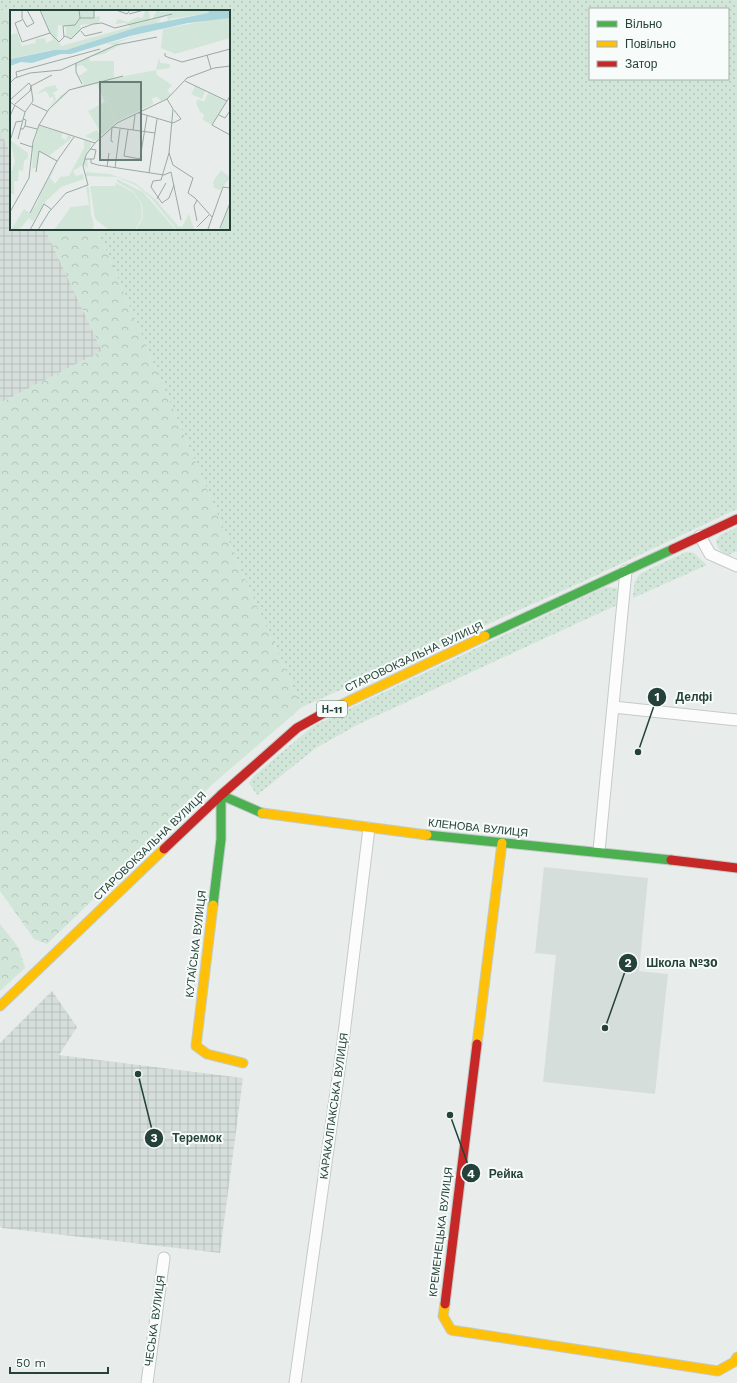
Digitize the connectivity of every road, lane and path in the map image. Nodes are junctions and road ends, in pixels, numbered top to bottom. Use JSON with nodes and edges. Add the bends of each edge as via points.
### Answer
{"nodes":[{"id":1,"x":737,"y":519,"type":"edge"},
{"id":2,"x":700,"y":536,"type":"junction"},
{"id":3,"x":737,"y":566,"type":"edge"},
{"id":4,"x":626,"y":571,"type":"junction"},
{"id":5,"x":613,"y":707,"type":"junction"},
{"id":6,"x":737,"y":720,"type":"edge"},
{"id":7,"x":221,"y":795,"type":"junction"},
{"id":8,"x":369,"y":828,"type":"junction"},
{"id":9,"x":502,"y":843,"type":"junction"},
{"id":10,"x":599,"y":851,"type":"junction"},
{"id":11,"x":737,"y":868,"type":"edge"},
{"id":12,"x":0,"y":1006,"type":"edge"},
{"id":13,"x":243,"y":1063,"type":"dead end"},
{"id":14,"x":164,"y":1258,"type":"dead end"},
{"id":15,"x":737,"y":1357,"type":"edge"},
{"id":16,"x":147,"y":1383,"type":"edge"},
{"id":17,"x":295,"y":1383,"type":"edge"}],
"edges":[{"from":1,"to":2,"type":"street","name":"СТАРОВОКЗАЛЬНА ВУЛИЦЯ","number":"Н-11"},
{"from":2,"to":3,"type":"street","via":[[710,554]]},
{"from":2,"to":4,"type":"street","name":"СТАРОВОКЗАЛЬНА ВУЛИЦЯ","number":"Н-11"},
{"from":4,"to":5,"type":"street"},
{"from":4,"to":7,"type":"street","name":"СТАРОВОКЗАЛЬНА ВУЛИЦЯ","number":"Н-11","via":[[308,721]]},
{"from":5,"to":6,"type":"street"},
{"from":5,"to":10,"type":"street"},
{"from":7,"to":8,"type":"street","name":"КЛЕНОВА ВУЛИЦЯ","via":[[259,813]]},
{"from":7,"to":12,"type":"street","name":"СТАРОВОКЗАЛЬНА ВУЛИЦЯ","number":"Н-11"},
{"from":7,"to":13,"type":"street","name":"КУТАЇСЬКА ВУЛИЦЯ","via":[[221,839],[196,1046],[207,1054]]},
{"from":8,"to":9,"type":"street","name":"КЛЕНОВА ВУЛИЦЯ"},
{"from":8,"to":17,"type":"street","name":"КАРАКАЛПАКСЬКА ВУЛИЦЯ","via":[[343,1042]]},
{"from":9,"to":10,"type":"street","name":"КЛЕНОВА ВУЛИЦЯ"},
{"from":9,"to":15,"type":"street","name":"КРЕМЕНЕЦЬКА ВУЛИЦЯ","via":[[443,1316],[451,1330],[718,1371],[730,1365]]},
{"from":10,"to":11,"type":"street","name":"КЛЕНОВА ВУЛИЦЯ"},
{"from":14,"to":16,"type":"street","name":"ЧЕСЬКА ВУЛИЦЯ"}]}
